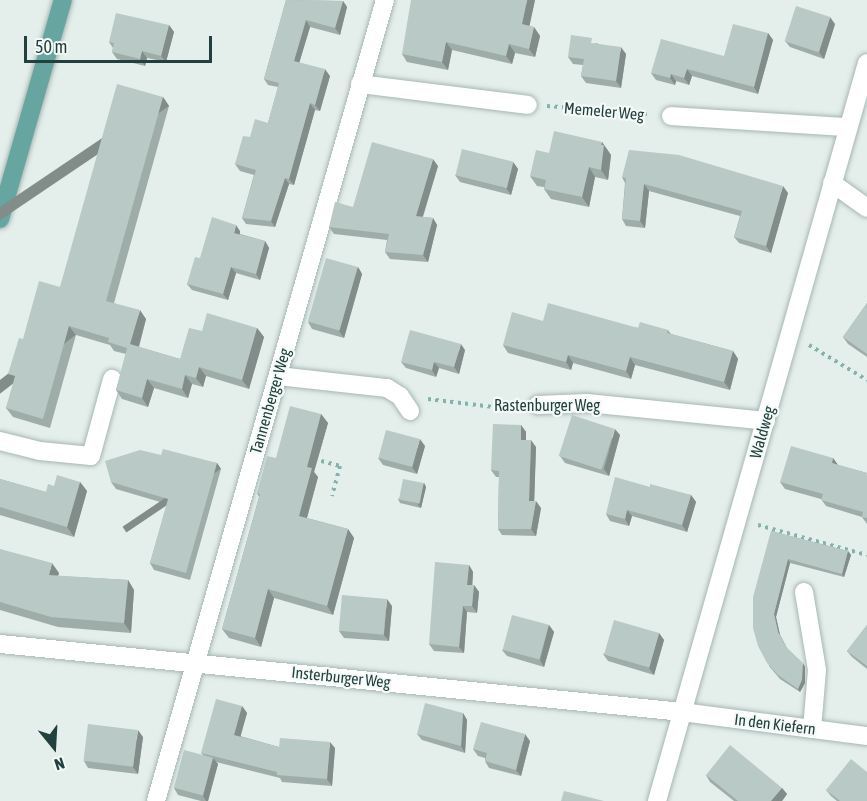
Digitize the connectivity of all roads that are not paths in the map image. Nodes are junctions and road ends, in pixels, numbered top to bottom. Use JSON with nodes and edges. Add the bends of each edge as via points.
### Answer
{"nodes":[{"id":1,"x":63,"y":0,"type":"edge"},
{"id":2,"x":385,"y":0,"type":"edge"},
{"id":3,"x":867,"y":63,"type":"edge"},
{"id":4,"x":360,"y":84,"type":"junction"},
{"id":5,"x":528,"y":105,"type":"road end"},
{"id":6,"x":671,"y":116,"type":"road end"},
{"id":7,"x":848,"y":127,"type":"junction"},
{"id":8,"x":832,"y":183,"type":"junction"},
{"id":9,"x":867,"y":208,"type":"edge"},
{"id":10,"x":0,"y":219,"type":"edge"},
{"id":11,"x":278,"y":376,"type":"junction"},
{"id":12,"x":112,"y":379,"type":"dead end"},
{"id":13,"x":405,"y":403,"type":"road end"},
{"id":14,"x":538,"y":405,"type":"road end"},
{"id":15,"x":766,"y":421,"type":"junction"},
{"id":16,"x":0,"y":441,"type":"edge"},
{"id":17,"x":804,"y":592,"type":"dead end"},
{"id":18,"x":0,"y":644,"type":"edge"},
{"id":19,"x":194,"y":662,"type":"junction"},
{"id":20,"x":682,"y":712,"type":"junction"},
{"id":21,"x":812,"y":729,"type":"junction"},
{"id":22,"x":867,"y":736,"type":"edge"},
{"id":23,"x":156,"y":801,"type":"edge"},
{"id":24,"x":657,"y":801,"type":"edge"}],
"edges":[{"from":1,"to":10,"type":"main road"},
{"from":2,"to":4,"type":"street","name":"Tannenberger Weg"},
{"from":3,"to":7,"type":"street","name":"Waldweg"},
{"from":4,"to":5,"type":"street"},
{"from":4,"to":11,"type":"street","name":"Tannenberger Weg"},
{"from":6,"to":7,"type":"street"},
{"from":7,"to":8,"type":"street","name":"Waldweg"},
{"from":8,"to":9,"type":"street"},
{"from":8,"to":15,"type":"street","name":"Waldweg"},
{"from":11,"to":13,"type":"street","via":[[387,388]]},
{"from":11,"to":19,"type":"street","name":"Tannenberger Weg"},
{"from":12,"to":16,"type":"street","via":[[91,456],[40,451]]},
{"from":14,"to":15,"type":"street","name":"Rastenburger Weg","via":[[587,403]]},
{"from":15,"to":20,"type":"street","name":"Waldweg"},
{"from":17,"to":21,"type":"street","via":[[817,670]]},
{"from":18,"to":19,"type":"street","name":"Insterburger Weg"},
{"from":19,"to":20,"type":"street","name":"Insterburger Weg"},
{"from":19,"to":23,"type":"street","name":"Tannenberger Weg"},
{"from":20,"to":21,"type":"street","name":"In den Kiefern"},
{"from":20,"to":24,"type":"street","name":"Waldweg"},
{"from":21,"to":22,"type":"street","name":"In den Kiefern"}]}
